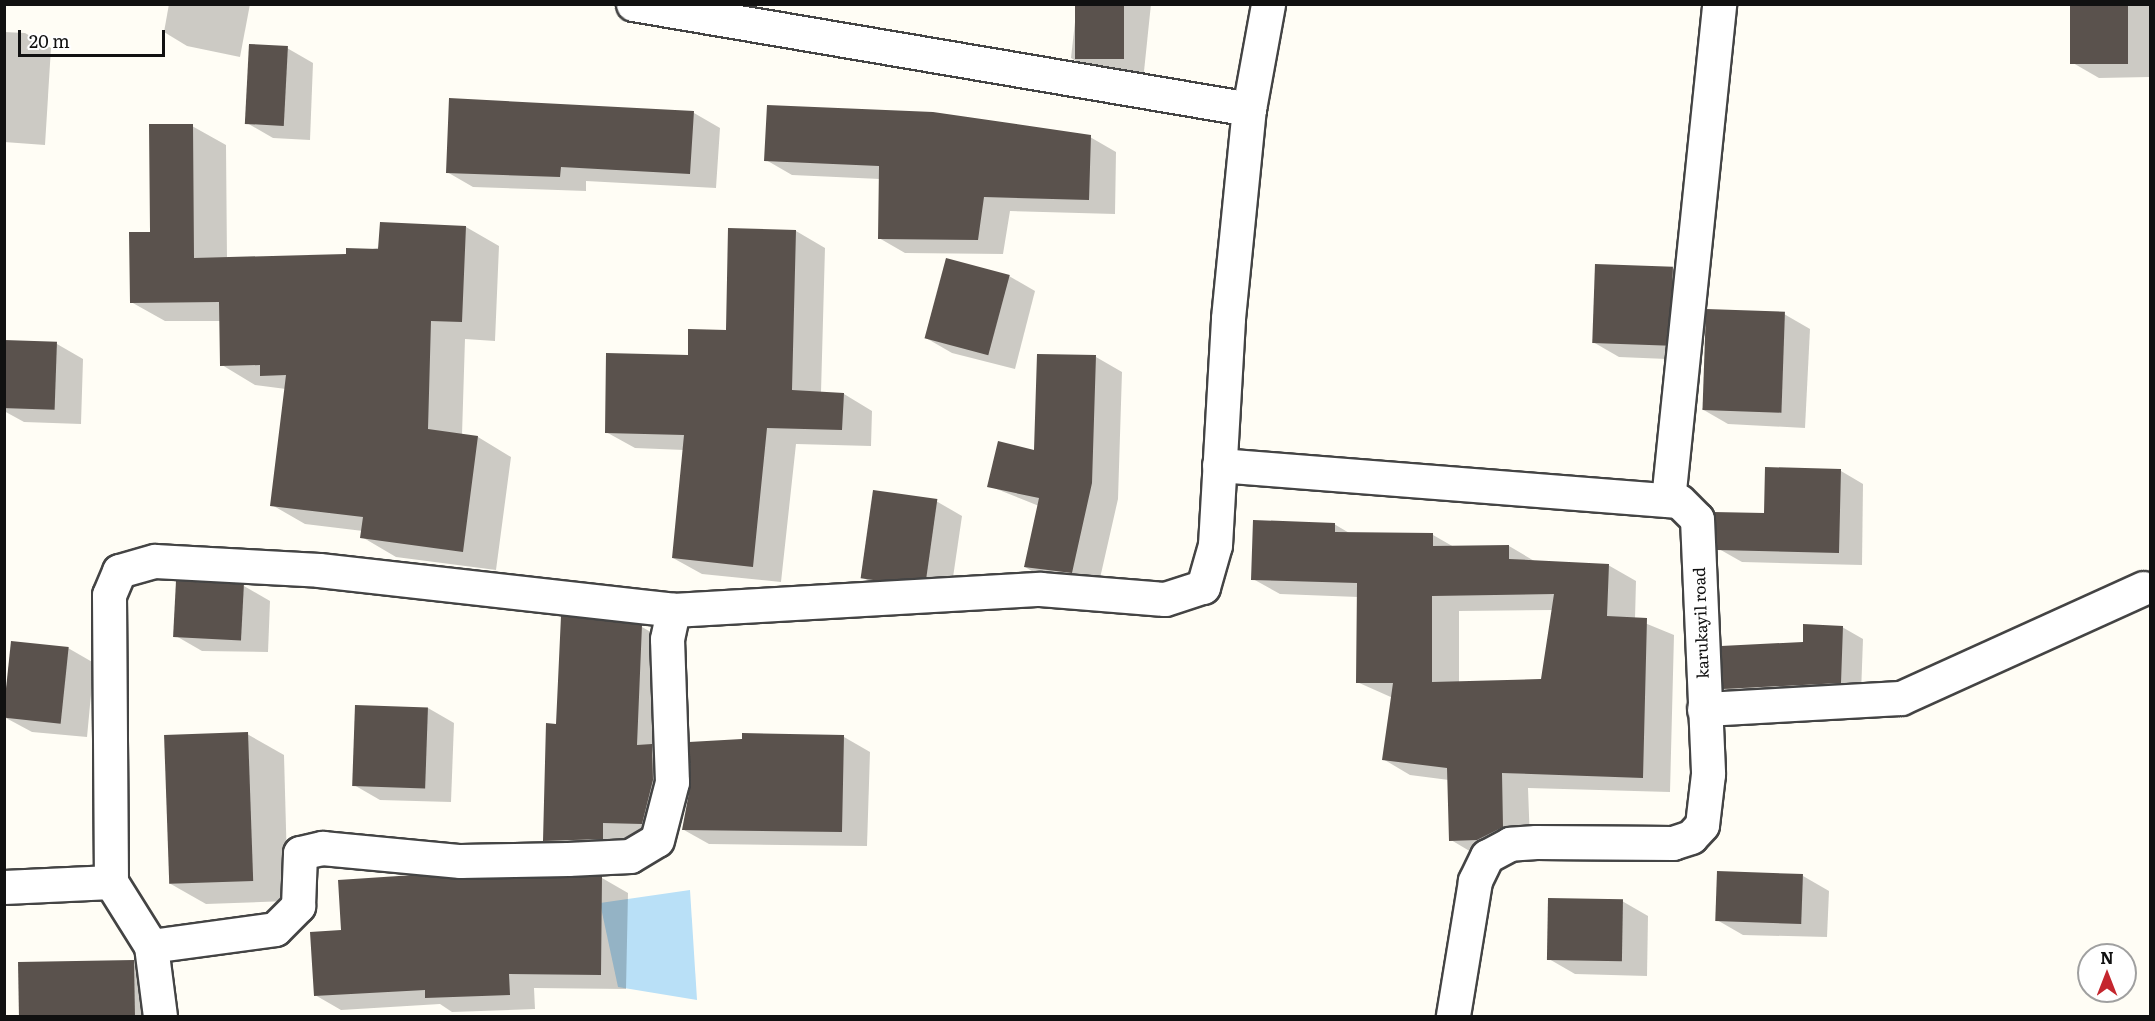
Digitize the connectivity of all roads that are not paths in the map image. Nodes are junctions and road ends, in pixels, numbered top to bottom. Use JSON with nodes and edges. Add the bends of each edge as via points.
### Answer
{"nodes":[{"id":1,"x":633,"y":4,"type":"edge"},
{"id":2,"x":1268,"y":4,"type":"edge"},
{"id":3,"x":1719,"y":4,"type":"edge"},
{"id":4,"x":1249,"y":109,"type":"junction"},
{"id":5,"x":1219,"y":465,"type":"junction"},
{"id":6,"x":1668,"y":500,"type":"junction"},
{"id":7,"x":2143,"y":588,"type":"dead end"},
{"id":8,"x":673,"y":610,"type":"junction"},
{"id":9,"x":1704,"y":709,"type":"junction"},
{"id":10,"x":111,"y":882,"type":"junction"},
{"id":11,"x":4,"y":887,"type":"edge"},
{"id":12,"x":151,"y":946,"type":"junction"},
{"id":13,"x":160,"y":1017,"type":"edge"},
{"id":14,"x":1453,"y":1017,"type":"edge"}],
"edges":[{"from":1,"to":4,"type":"street"},
{"from":2,"to":4,"type":"street"},
{"from":3,"to":6,"type":"street"},
{"from":4,"to":5,"type":"street"},
{"from":5,"to":6,"type":"street","name":"karukayil road"},
{"from":5,"to":8,"type":"street","via":[[1215,545],[1203,587],[1165,599],[1040,589]]},
{"from":6,"to":9,"type":"street","name":"karukayil road","via":[[1689,505],[1697,519]]},
{"from":7,"to":9,"type":"street","via":[[1901,698]]},
{"from":8,"to":10,"type":"street","via":[[319,570],[155,561],[119,571],[109,595]]},
{"from":8,"to":12,"type":"street","via":[[668,639],[672,782],[657,840],[630,856],[520,860],[357,855],[322,848],[300,853],[298,906],[275,929]]},
{"from":9,"to":14,"type":"street","name":"karukayil road","via":[[1707,804],[1691,837],[1673,843],[1510,844],[1487,856],[1475,881]]},
{"from":10,"to":11,"type":"street"},
{"from":10,"to":12,"type":"street"},
{"from":12,"to":13,"type":"street"}]}
